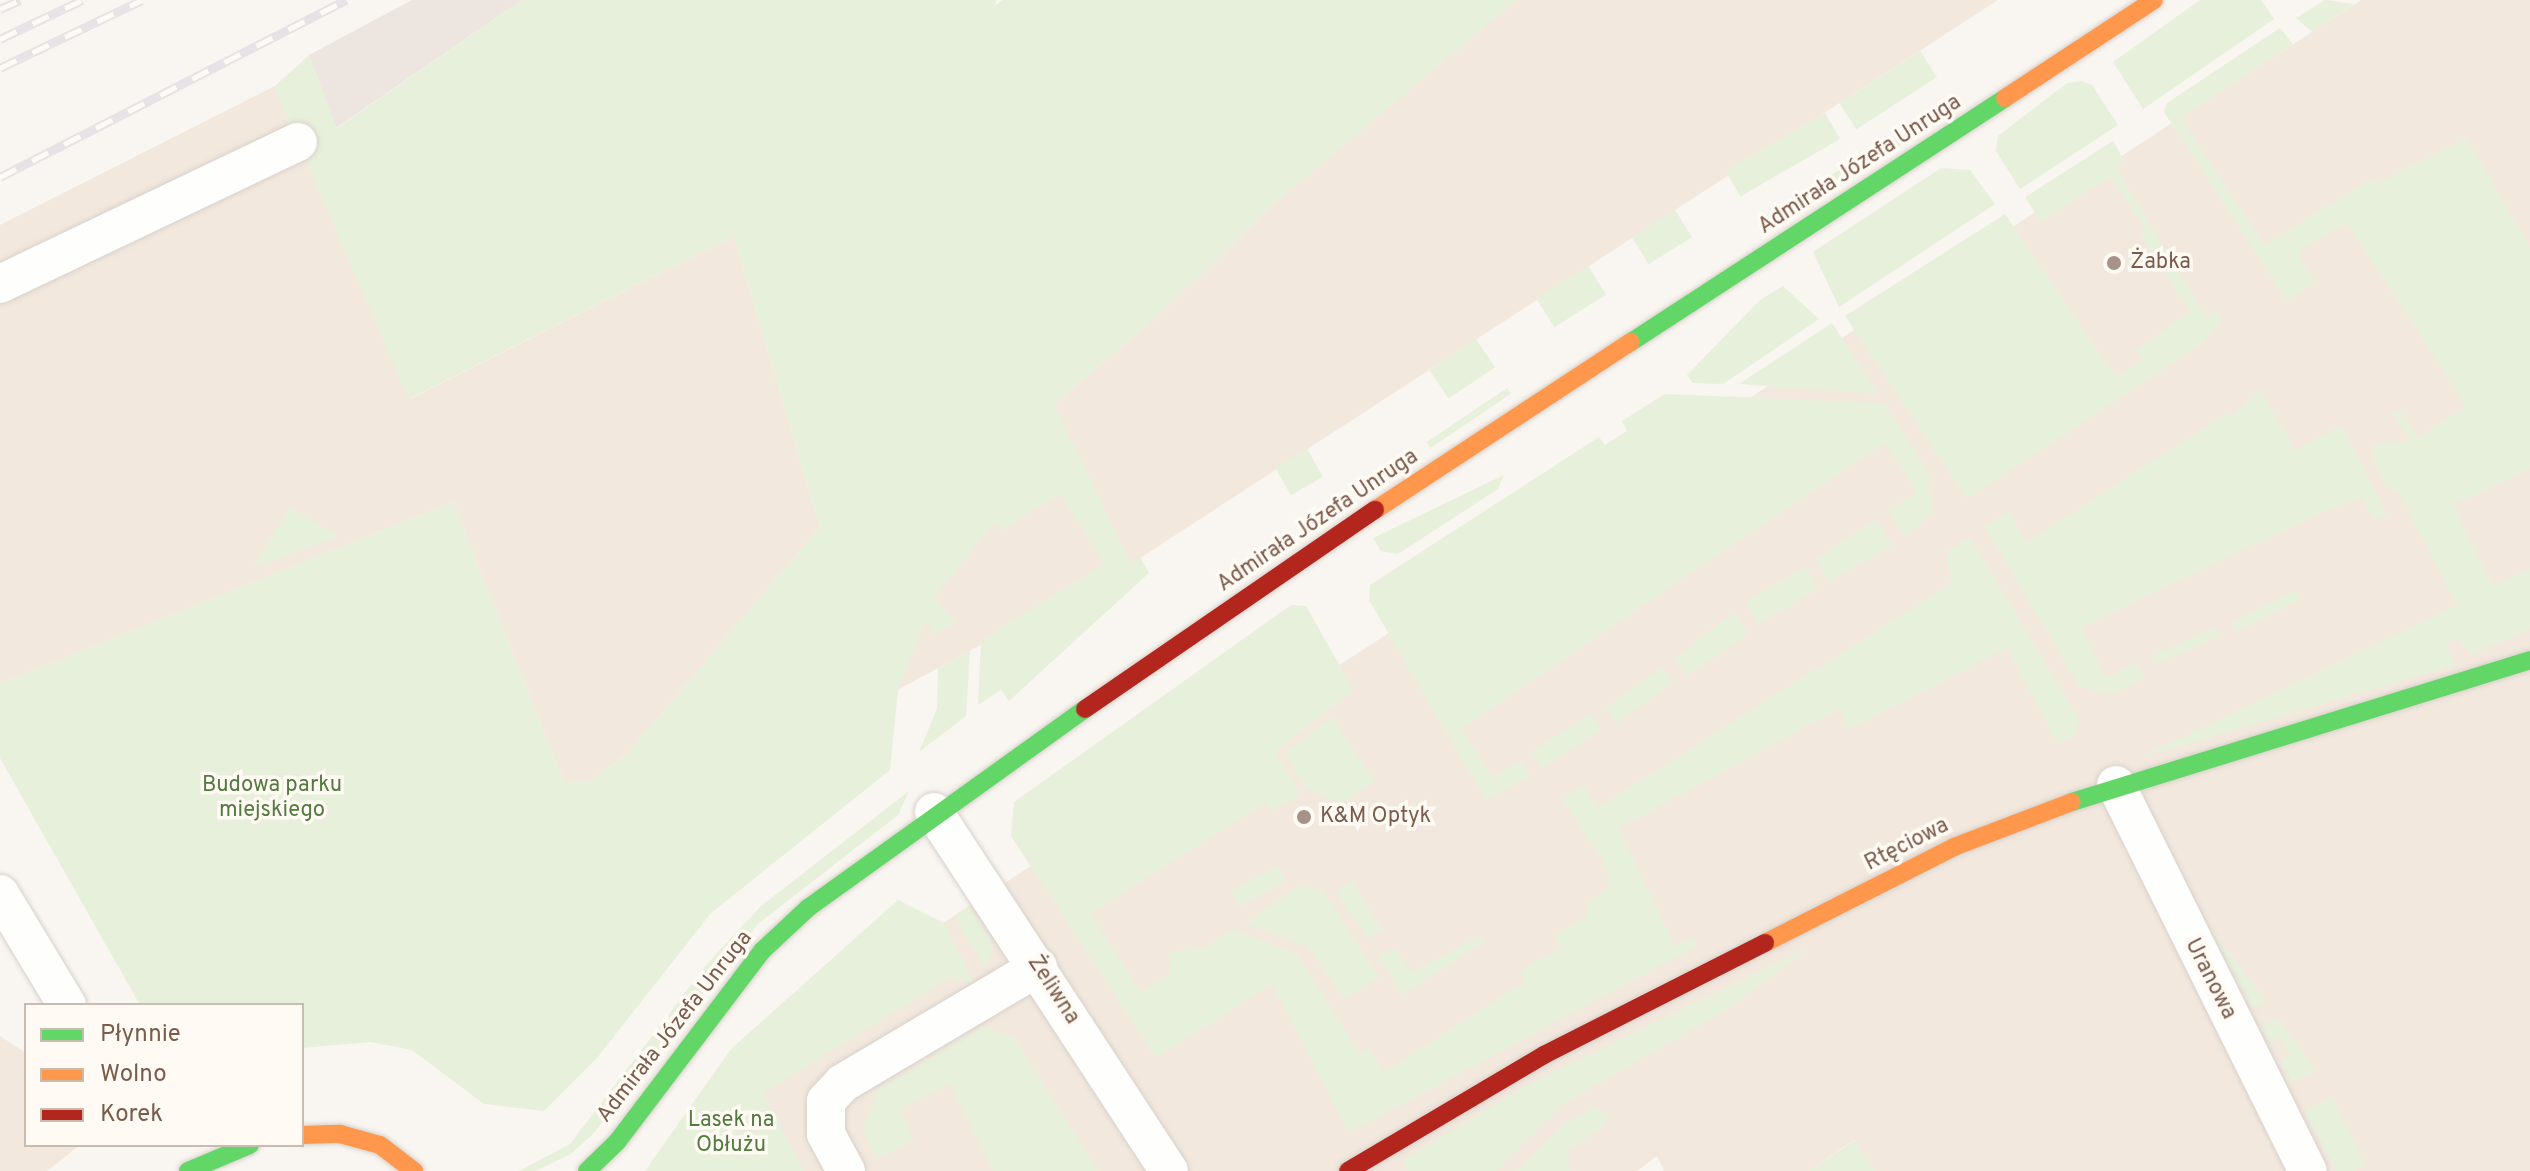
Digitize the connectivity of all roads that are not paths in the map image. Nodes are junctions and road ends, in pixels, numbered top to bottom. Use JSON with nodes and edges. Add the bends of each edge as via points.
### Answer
{"nodes":[{"id":1,"x":2154,"y":0,"type":"edge"},
{"id":2,"x":298,"y":142,"type":"dead end"},
{"id":3,"x":0,"y":284,"type":"edge"},
{"id":4,"x":2530,"y":660,"type":"edge"},
{"id":5,"x":2116,"y":785,"type":"junction"},
{"id":6,"x":934,"y":812,"type":"junction"},
{"id":7,"x":0,"y":894,"type":"edge"},
{"id":8,"x":1038,"y":967,"type":"junction"},
{"id":9,"x":66,"y":1003,"type":"edge"},
{"id":10,"x":304,"y":1135,"type":"edge"},
{"id":11,"x":245,"y":1147,"type":"edge"},
{"id":12,"x":188,"y":1171,"type":"edge"},
{"id":13,"x":414,"y":1171,"type":"edge"},
{"id":14,"x":587,"y":1171,"type":"edge"},
{"id":15,"x":846,"y":1171,"type":"edge"},
{"id":16,"x":1169,"y":1171,"type":"edge"},
{"id":17,"x":1348,"y":1171,"type":"edge"},
{"id":18,"x":2308,"y":1171,"type":"edge"}],
"edges":[{"from":1,"to":6,"type":"street","name":"Admirała Józefa Unruga","via":[[1351,526]]},
{"from":2,"to":3,"type":"street"},
{"from":4,"to":5,"type":"street","name":"Rtęciowa"},
{"from":5,"to":17,"type":"street","name":"Rtęciowa","via":[[1954,847],[1544,1055]]},
{"from":5,"to":18,"type":"street","name":"Uranowa"},
{"from":6,"to":8,"type":"street","name":"Żeliwna"},
{"from":6,"to":14,"type":"street","name":"Admirała Józefa Unruga","via":[[808,908],[762,951],[617,1142]]},
{"from":7,"to":9,"type":"street"},
{"from":8,"to":15,"type":"street","via":[[843,1083],[826,1101],[826,1134]]},
{"from":8,"to":16,"type":"street","name":"Żeliwna"},
{"from":10,"to":13,"type":"street","via":[[340,1134],[380,1145]]},
{"from":11,"to":12,"type":"street"}]}
